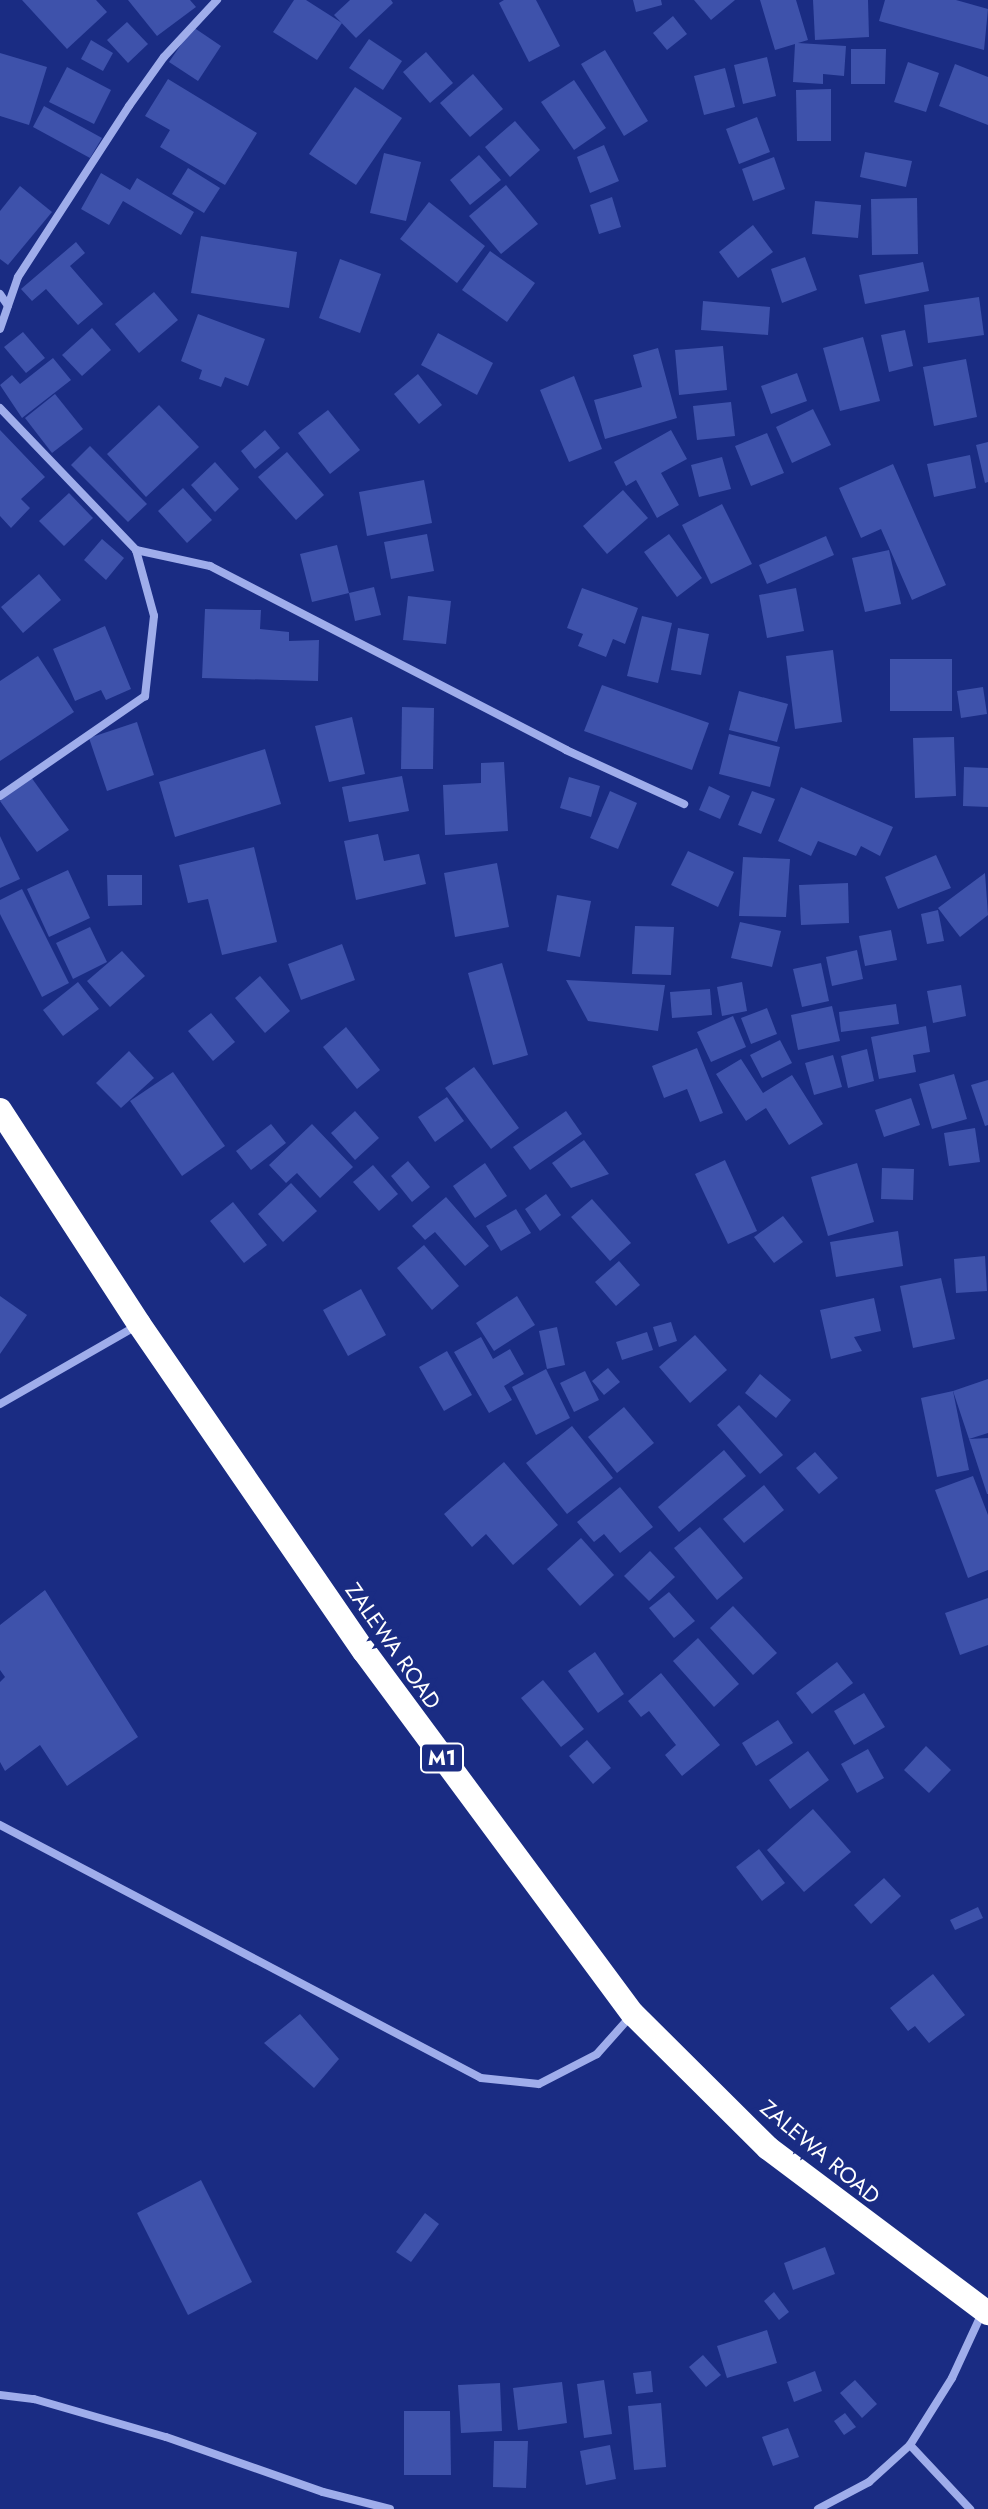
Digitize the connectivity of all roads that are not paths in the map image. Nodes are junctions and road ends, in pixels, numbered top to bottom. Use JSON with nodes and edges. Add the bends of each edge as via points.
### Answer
{"nodes":[{"id":1,"x":217,"y":0,"type":"edge"},
{"id":2,"x":0,"y":294,"type":"edge"},
{"id":3,"x":8,"y":306,"type":"junction"},
{"id":4,"x":0,"y":329,"type":"edge"},
{"id":5,"x":0,"y":408,"type":"edge"},
{"id":6,"x":136,"y":550,"type":"junction"},
{"id":7,"x":0,"y":796,"type":"edge"},
{"id":8,"x":684,"y":804,"type":"dead end"},
{"id":9,"x":0,"y":1110,"type":"edge"},
{"id":10,"x":139,"y":1324,"type":"junction"},
{"id":11,"x":0,"y":1404,"type":"edge"},
{"id":12,"x":0,"y":1825,"type":"edge"},
{"id":13,"x":633,"y":2014,"type":"junction"},
{"id":14,"x":986,"y":2312,"type":"edge"},
{"id":15,"x":0,"y":2395,"type":"edge"},
{"id":16,"x":910,"y":2445,"type":"junction"},
{"id":17,"x":390,"y":2509,"type":"edge"},
{"id":18,"x":818,"y":2509,"type":"edge"},
{"id":19,"x":970,"y":2509,"type":"edge"}],
"edges":[{"from":1,"to":3,"type":"street","via":[[152,71],[27,263]]},
{"from":2,"to":3,"type":"street"},
{"from":3,"to":4,"type":"street"},
{"from":5,"to":6,"type":"street"},
{"from":6,"to":7,"type":"street","via":[[154,616],[145,696]]},
{"from":6,"to":8,"type":"street","via":[[210,566],[566,750]]},
{"from":9,"to":10,"type":"highway","name":"ZALEWA ROAD","number":"M1"},
{"from":10,"to":11,"type":"street"},
{"from":10,"to":13,"type":"highway","name":"ZALEWA ROAD","number":"M1","via":[[364,1651]]},
{"from":12,"to":13,"type":"street","via":[[481,2078],[539,2084],[597,2054]]},
{"from":13,"to":14,"type":"highway","name":"ZALEWA ROAD","number":"M1","via":[[768,2148]]},
{"from":14,"to":16,"type":"street"},
{"from":15,"to":17,"type":"street","via":[[34,2399],[166,2437],[323,2492]]},
{"from":16,"to":18,"type":"street","via":[[869,2482]]},
{"from":16,"to":19,"type":"street"}]}
